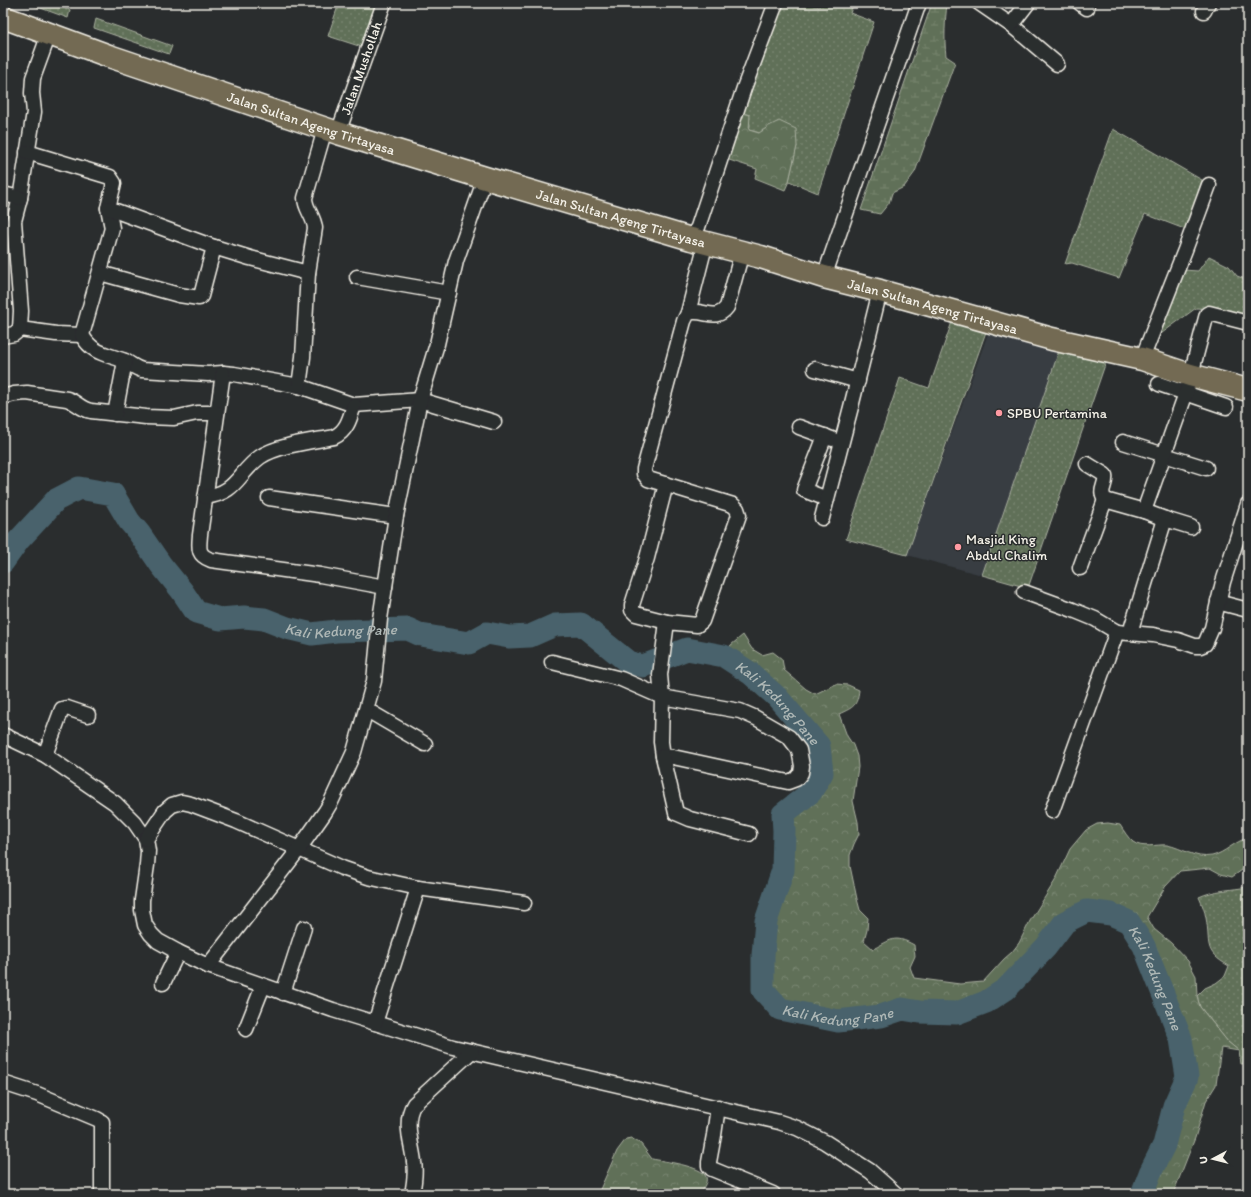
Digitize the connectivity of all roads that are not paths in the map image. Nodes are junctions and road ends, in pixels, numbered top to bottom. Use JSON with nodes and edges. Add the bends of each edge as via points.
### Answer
{"nodes":[{"id":1,"x":384,"y":3,"type":"edge"},
{"id":2,"x":776,"y":3,"type":"edge"},
{"id":3,"x":920,"y":3,"type":"edge"},
{"id":4,"x":979,"y":3,"type":"edge"},
{"id":5,"x":1028,"y":3,"type":"edge"},
{"id":6,"x":3,"y":17,"type":"edge"},
{"id":7,"x":1011,"y":26,"type":"junction"},
{"id":8,"x":49,"y":34,"type":"junction"},
{"id":9,"x":1057,"y":64,"type":"dead end"},
{"id":10,"x":338,"y":123,"type":"junction"},
{"id":11,"x":28,"y":152,"type":"junction"},
{"id":12,"x":485,"y":178,"type":"junction"},
{"id":13,"x":1209,"y":185,"type":"dead end"},
{"id":14,"x":3,"y":194,"type":"edge"},
{"id":15,"x":20,"y":198,"type":"junction"},
{"id":16,"x":108,"y":208,"type":"junction"},
{"id":17,"x":698,"y":236,"type":"junction"},
{"id":18,"x":214,"y":247,"type":"junction"},
{"id":19,"x":742,"y":252,"type":"junction"},
{"id":20,"x":826,"y":272,"type":"junction"},
{"id":21,"x":100,"y":273,"type":"junction"},
{"id":22,"x":308,"y":273,"type":"junction"},
{"id":23,"x":357,"y":278,"type":"dead end"},
{"id":24,"x":880,"y":291,"type":"junction"},
{"id":25,"x":449,"y":293,"type":"junction"},
{"id":26,"x":688,"y":313,"type":"junction"},
{"id":27,"x":1248,"y":323,"type":"edge"},
{"id":28,"x":20,"y":329,"type":"junction"},
{"id":29,"x":82,"y":335,"type":"junction"},
{"id":30,"x":3,"y":336,"type":"edge"},
{"id":31,"x":1144,"y":352,"type":"junction"},
{"id":32,"x":125,"y":361,"type":"junction"},
{"id":33,"x":816,"y":369,"type":"dead end"},
{"id":34,"x":223,"y":373,"type":"junction"},
{"id":35,"x":1190,"y":374,"type":"junction"},
{"id":36,"x":858,"y":381,"type":"junction"},
{"id":37,"x":1160,"y":384,"type":"dead end"},
{"id":38,"x":299,"y":386,"type":"junction"},
{"id":39,"x":1248,"y":390,"type":"edge"},
{"id":40,"x":3,"y":397,"type":"edge"},
{"id":41,"x":420,"y":400,"type":"junction"},
{"id":42,"x":354,"y":405,"type":"junction"},
{"id":43,"x":1226,"y":407,"type":"dead end"},
{"id":44,"x":217,"y":413,"type":"junction"},
{"id":45,"x":115,"y":414,"type":"junction"},
{"id":46,"x":494,"y":422,"type":"dead end"},
{"id":47,"x":799,"y":427,"type":"dead end"},
{"id":48,"x":825,"y":436,"type":"junction"},
{"id":49,"x":842,"y":442,"type":"junction"},
{"id":50,"x":1123,"y":442,"type":"dead end"},
{"id":51,"x":1165,"y":456,"type":"junction"},
{"id":52,"x":1087,"y":464,"type":"dead end"},
{"id":53,"x":1206,"y":468,"type":"dead end"},
{"id":54,"x":666,"y":484,"type":"junction"},
{"id":55,"x":205,"y":497,"type":"junction"},
{"id":56,"x":269,"y":498,"type":"dead end"},
{"id":57,"x":828,"y":499,"type":"junction"},
{"id":58,"x":1106,"y":500,"type":"junction"},
{"id":59,"x":1248,"y":504,"type":"edge"},
{"id":60,"x":1144,"y":511,"type":"junction"},
{"id":61,"x":396,"y":516,"type":"junction"},
{"id":62,"x":822,"y":518,"type":"dead end"},
{"id":63,"x":1165,"y":519,"type":"junction"},
{"id":64,"x":1190,"y":527,"type":"dead end"},
{"id":65,"x":1080,"y":568,"type":"dead end"},
{"id":66,"x":385,"y":587,"type":"junction"},
{"id":67,"x":1024,"y":592,"type":"dead end"},
{"id":68,"x":1218,"y":600,"type":"junction"},
{"id":69,"x":1248,"y":610,"type":"edge"},
{"id":70,"x":1132,"y":626,"type":"dead end"},
{"id":71,"x":666,"y":627,"type":"junction"},
{"id":72,"x":1117,"y":632,"type":"junction"},
{"id":73,"x":552,"y":662,"type":"dead end"},
{"id":74,"x":662,"y":697,"type":"junction"},
{"id":75,"x":367,"y":710,"type":"junction"},
{"id":76,"x":88,"y":715,"type":"dead end"},
{"id":77,"x":3,"y":735,"type":"edge"},
{"id":78,"x":425,"y":744,"type":"dead end"},
{"id":79,"x":45,"y":755,"type":"junction"},
{"id":80,"x":663,"y":756,"type":"junction"},
{"id":81,"x":1052,"y":811,"type":"dead end"},
{"id":82,"x":749,"y":834,"type":"dead end"},
{"id":83,"x":146,"y":839,"type":"junction"},
{"id":84,"x":299,"y":849,"type":"junction"},
{"id":85,"x":418,"y":888,"type":"junction"},
{"id":86,"x":524,"y":903,"type":"dead end"},
{"id":87,"x":304,"y":928,"type":"dead end"},
{"id":88,"x":178,"y":952,"type":"junction"},
{"id":89,"x":208,"y":966,"type":"junction"},
{"id":90,"x":163,"y":983,"type":"dead end"},
{"id":91,"x":263,"y":986,"type":"junction"},
{"id":92,"x":284,"y":992,"type":"junction"},
{"id":93,"x":375,"y":1023,"type":"junction"},
{"id":94,"x":246,"y":1029,"type":"dead end"},
{"id":95,"x":472,"y":1050,"type":"junction"},
{"id":96,"x":3,"y":1083,"type":"edge"},
{"id":97,"x":718,"y":1107,"type":"junction"},
{"id":98,"x":102,"y":1194,"type":"edge"},
{"id":99,"x":412,"y":1194,"type":"edge"},
{"id":100,"x":773,"y":1194,"type":"edge"},
{"id":101,"x":896,"y":1194,"type":"edge"}],
"edges":[{"from":1,"to":10,"type":"street","name":"Jalan Mushollah"},
{"from":2,"to":17,"type":"street","via":[[744,88],[703,212]]},
{"from":3,"to":20,"type":"street"},
{"from":4,"to":7,"type":"street"},
{"from":5,"to":7,"type":"street"},
{"from":6,"to":8,"type":"main road","name":"Jalan Sultan Ageng Tirtayasa"},
{"from":7,"to":9,"type":"street"},
{"from":8,"to":10,"type":"main road","name":"Jalan Sultan Ageng Tirtayasa","via":[[109,56]]},
{"from":8,"to":11,"type":"street","via":[[33,78],[34,112]]},
{"from":10,"to":12,"type":"main road","name":"Jalan Sultan Ageng Tirtayasa"},
{"from":10,"to":22,"type":"street","name":"Jalan Mushollah","via":[[305,198],[315,228]]},
{"from":11,"to":15,"type":"street"},
{"from":11,"to":16,"type":"street","via":[[110,177],[114,183]]},
{"from":12,"to":17,"type":"main road","name":"Jalan Sultan Ageng Tirtayasa"},
{"from":12,"to":25,"type":"street","via":[[456,261]]},
{"from":13,"to":31,"type":"street"},
{"from":14,"to":15,"type":"street"},
{"from":15,"to":28,"type":"street","via":[[14,221]]},
{"from":16,"to":18,"type":"street"},
{"from":16,"to":21,"type":"street","via":[[112,228]]},
{"from":17,"to":19,"type":"main road","name":"Jalan Sultan Ageng Tirtayasa"},
{"from":17,"to":26,"type":"street"},
{"from":18,"to":21,"type":"street","via":[[199,298]]},
{"from":18,"to":22,"type":"street"},
{"from":19,"to":20,"type":"main road","name":"Jalan Sultan Ageng Tirtayasa"},
{"from":19,"to":26,"type":"street","via":[[727,307],[723,312],[716,315],[693,311]]},
{"from":20,"to":24,"type":"main road","name":"Jalan Sultan Ageng Tirtayasa"},
{"from":21,"to":29,"type":"street"},
{"from":22,"to":38,"type":"street","name":"Jalan Mushollah"},
{"from":23,"to":25,"type":"street"},
{"from":24,"to":31,"type":"main road","name":"Jalan Sultan Ageng Tirtayasa","via":[[1052,339]]},
{"from":24,"to":36,"type":"street"},
{"from":25,"to":41,"type":"street"},
{"from":26,"to":54,"type":"street","via":[[644,469],[648,479]]},
{"from":27,"to":35,"type":"street","via":[[1207,314]]},
{"from":28,"to":29,"type":"street"},
{"from":28,"to":30,"type":"street","via":[[14,334]]},
{"from":29,"to":32,"type":"street","via":[[96,351]]},
{"from":31,"to":35,"type":"main road","name":"Jalan Sultan Ageng Tirtayasa"},
{"from":32,"to":34,"type":"street","via":[[142,370]]},
{"from":32,"to":45,"type":"street"},
{"from":33,"to":36,"type":"street"},
{"from":34,"to":38,"type":"street"},
{"from":34,"to":44,"type":"street"},
{"from":35,"to":37,"type":"street"},
{"from":35,"to":39,"type":"main road","name":"Jalan Sultan Ageng Tirtayasa"},
{"from":35,"to":43,"type":"street"},
{"from":35,"to":51,"type":"street"},
{"from":36,"to":49,"type":"street"},
{"from":38,"to":42,"type":"street"},
{"from":40,"to":45,"type":"street","via":[[27,393],[67,399],[84,410]]},
{"from":41,"to":42,"type":"street"},
{"from":41,"to":46,"type":"street"},
{"from":41,"to":61,"type":"street"},
{"from":42,"to":55,"type":"street","via":[[340,435],[270,452],[260,457],[227,490],[216,496]]},
{"from":44,"to":45,"type":"street","via":[[197,413],[174,418]]},
{"from":44,"to":55,"type":"street"},
{"from":47,"to":48,"type":"street"},
{"from":48,"to":49,"type":"street"},
{"from":48,"to":57,"type":"street","via":[[804,490]]},
{"from":49,"to":57,"type":"street"},
{"from":50,"to":51,"type":"street"},
{"from":51,"to":53,"type":"street"},
{"from":51,"to":60,"type":"street"},
{"from":52,"to":58,"type":"street","via":[[1105,475],[1102,496]]},
{"from":54,"to":71,"type":"street","via":[[632,605],[632,610],[636,614]]},
{"from":54,"to":71,"type":"street","via":[[733,505],[739,515],[702,621],[697,625]]},
{"from":55,"to":66,"type":"street","via":[[199,551],[206,558]]},
{"from":56,"to":61,"type":"street"},
{"from":57,"to":62,"type":"street"},
{"from":58,"to":60,"type":"street"},
{"from":58,"to":65,"type":"street"},
{"from":59,"to":68,"type":"street"},
{"from":60,"to":63,"type":"street"},
{"from":61,"to":66,"type":"street"},
{"from":63,"to":64,"type":"street"},
{"from":63,"to":70,"type":"street"},
{"from":66,"to":75,"type":"street","via":[[374,681]]},
{"from":67,"to":72,"type":"street","via":[[1095,619]]},
{"from":68,"to":69,"type":"street"},
{"from":68,"to":72,"type":"street","via":[[1208,638],[1203,646],[1153,635]]},
{"from":71,"to":74,"type":"street","via":[[660,675]]},
{"from":72,"to":81,"type":"street"},
{"from":73,"to":74,"type":"street","via":[[621,679]]},
{"from":74,"to":80,"type":"street"},
{"from":74,"to":80,"type":"street","via":[[740,712],[756,718],[789,737],[799,750],[802,766],[801,774],[788,782]]},
{"from":75,"to":78,"type":"street"},
{"from":75,"to":84,"type":"street","via":[[354,752],[331,802]]},
{"from":76,"to":79,"type":"street","via":[[67,708],[62,709]]},
{"from":77,"to":79,"type":"street"},
{"from":79,"to":83,"type":"street","via":[[115,803]]},
{"from":80,"to":82,"type":"street","via":[[676,813]]},
{"from":83,"to":84,"type":"street","via":[[165,810],[182,802]]},
{"from":83,"to":88,"type":"street","via":[[148,851],[142,900],[145,925],[158,941]]},
{"from":84,"to":85,"type":"street","via":[[357,874]]},
{"from":84,"to":89,"type":"street"},
{"from":85,"to":86,"type":"street"},
{"from":85,"to":93,"type":"street"},
{"from":87,"to":92,"type":"street"},
{"from":88,"to":89,"type":"street"},
{"from":88,"to":90,"type":"street"},
{"from":89,"to":91,"type":"street"},
{"from":91,"to":92,"type":"street"},
{"from":91,"to":94,"type":"street"},
{"from":92,"to":93,"type":"street"},
{"from":93,"to":95,"type":"street","via":[[453,1047]]},
{"from":95,"to":97,"type":"street"},
{"from":95,"to":99,"type":"street","via":[[410,1110],[409,1131],[415,1164]]},
{"from":96,"to":98,"type":"street","via":[[44,1097],[102,1122]]},
{"from":97,"to":100,"type":"street","via":[[709,1166]]},
{"from":97,"to":101,"type":"street","via":[[797,1128],[825,1142],[870,1171]]}]}
